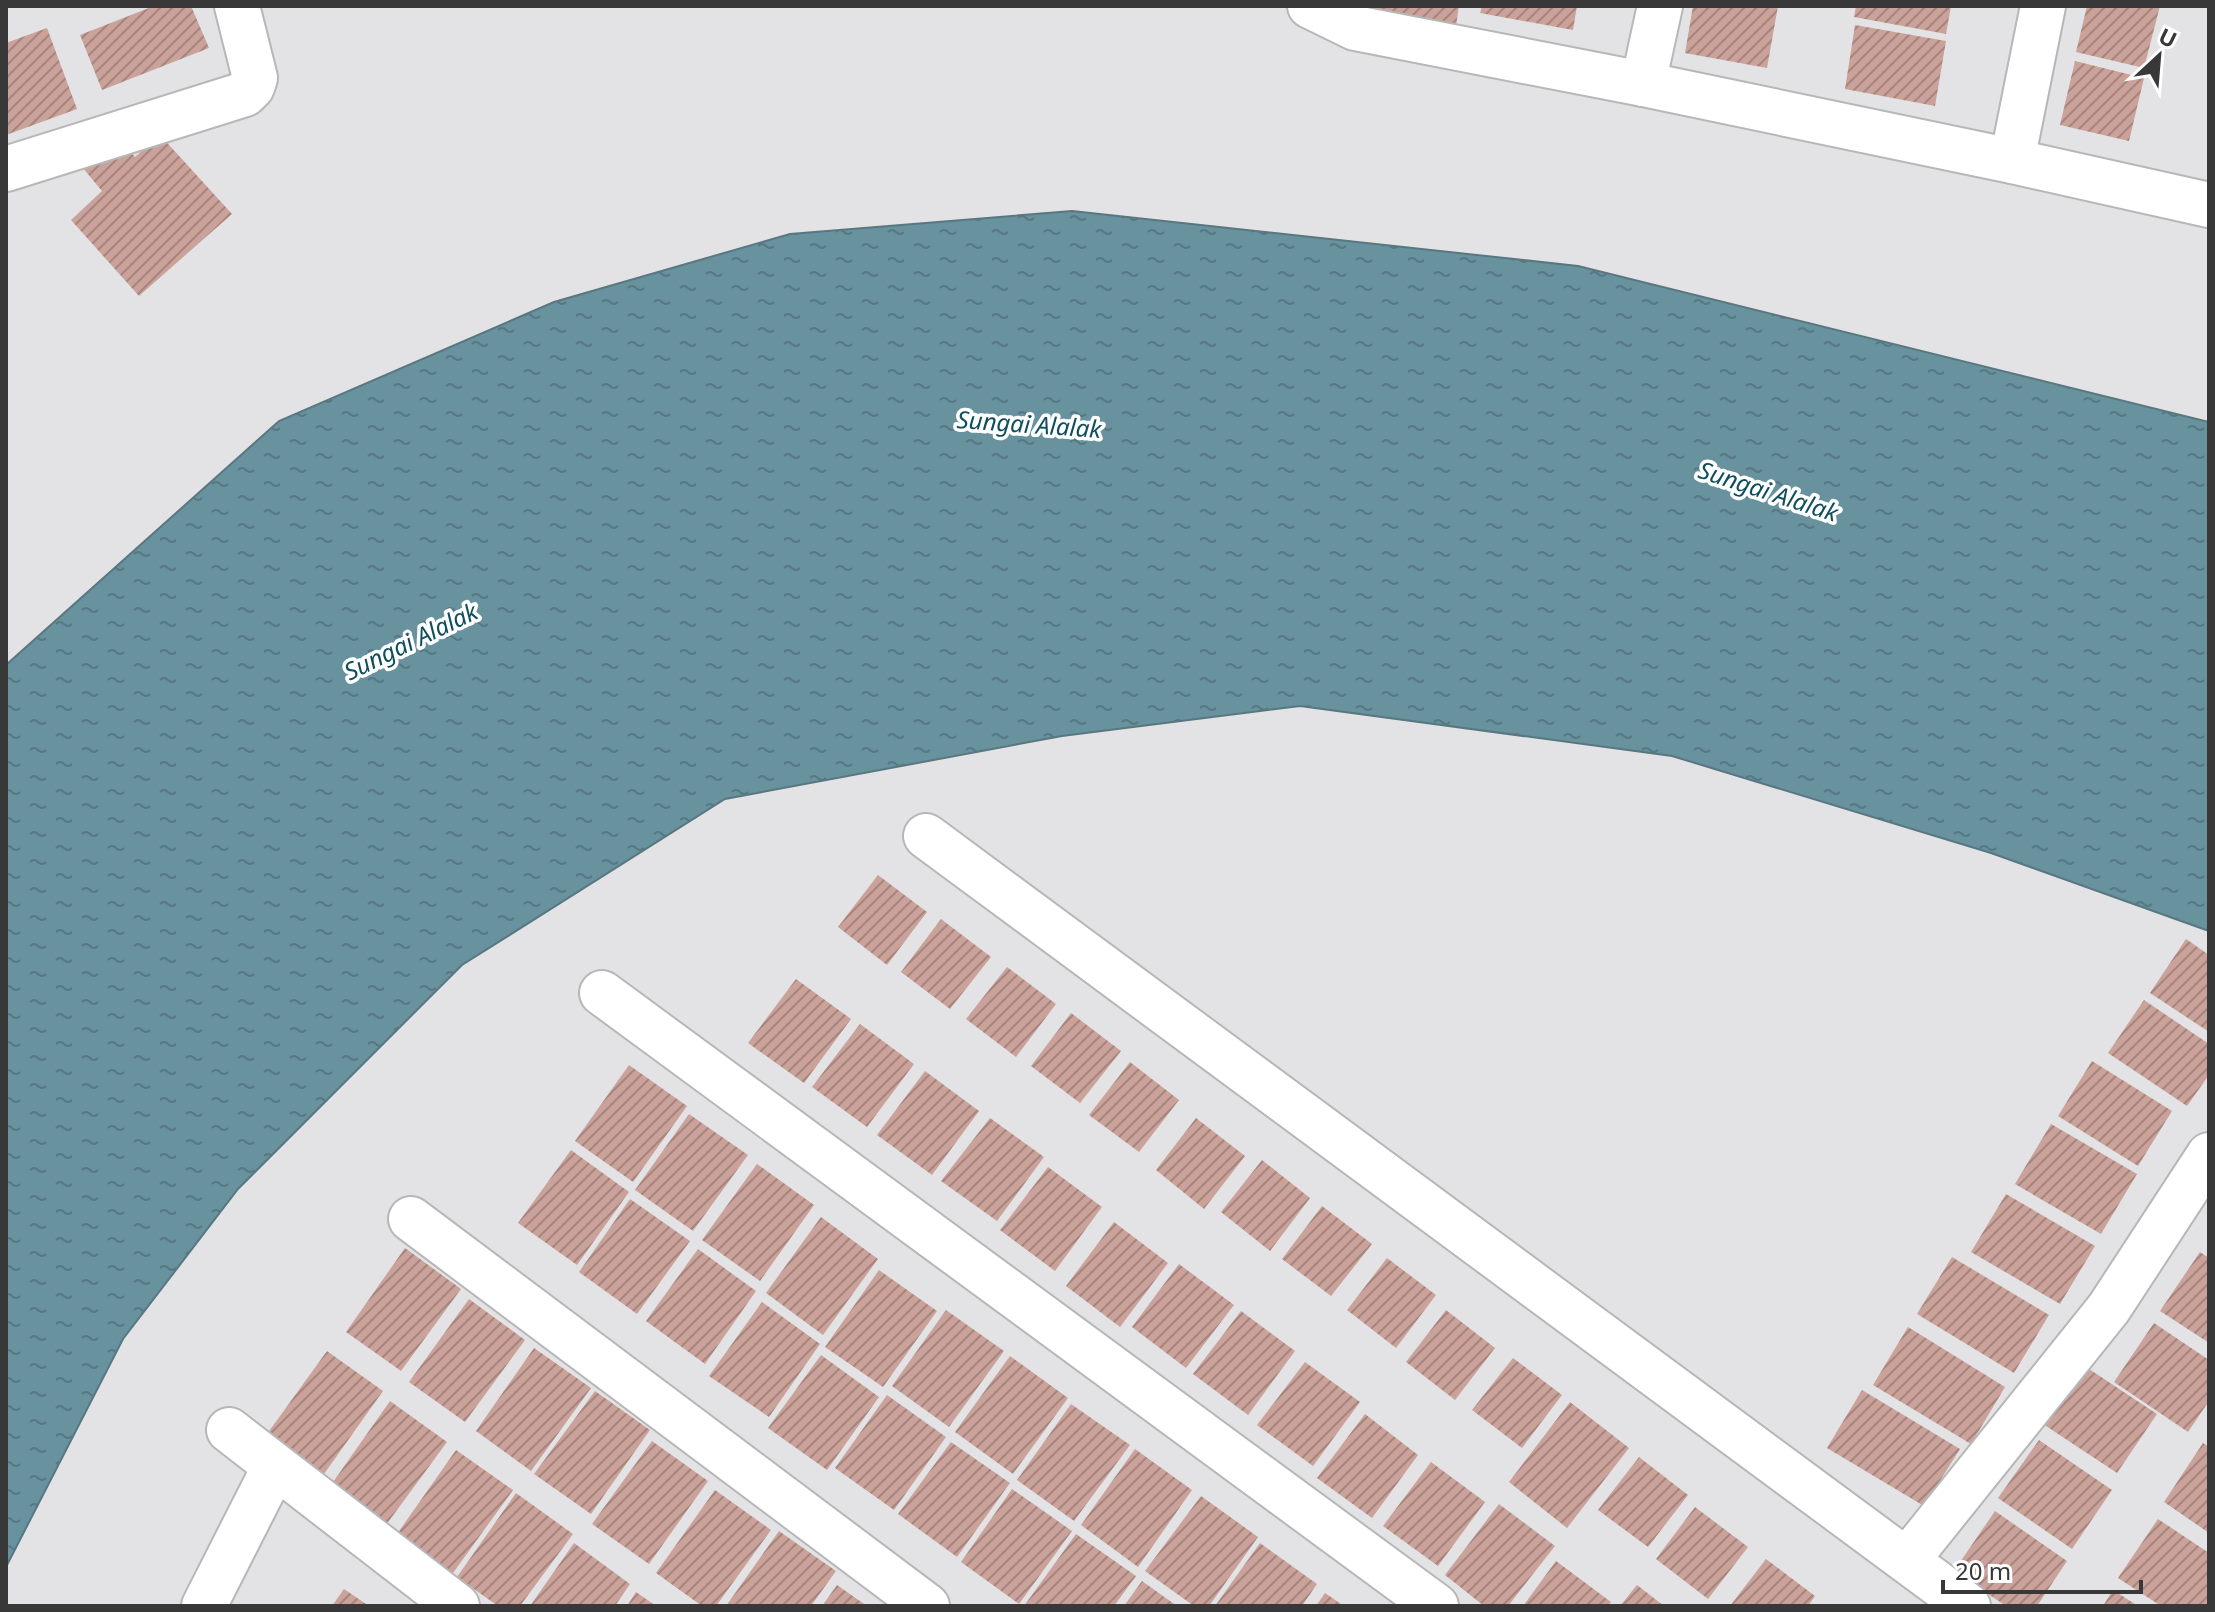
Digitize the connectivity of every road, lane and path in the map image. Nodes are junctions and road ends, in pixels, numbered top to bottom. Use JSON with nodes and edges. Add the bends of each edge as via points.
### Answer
{"nodes":[{"id":1,"x":237,"y":6,"type":"edge"},
{"id":2,"x":1310,"y":6,"type":"edge"},
{"id":3,"x":1660,"y":6,"type":"edge"},
{"id":4,"x":2043,"y":6,"type":"edge"},
{"id":5,"x":1643,"y":84,"type":"junction"},
{"id":6,"x":2012,"y":161,"type":"junction"},
{"id":7,"x":6,"y":169,"type":"edge"},
{"id":8,"x":2209,"y":205,"type":"edge"},
{"id":9,"x":926,"y":836,"type":"dead end"},
{"id":10,"x":602,"y":993,"type":"dead end"},
{"id":11,"x":2209,"y":1155,"type":"edge"},
{"id":12,"x":411,"y":1219,"type":"dead end"},
{"id":13,"x":229,"y":1430,"type":"dead end"},
{"id":14,"x":275,"y":1466,"type":"junction"},
{"id":15,"x":1907,"y":1560,"type":"junction"},
{"id":16,"x":204,"y":1606,"type":"edge"},
{"id":17,"x":457,"y":1606,"type":"edge"},
{"id":18,"x":927,"y":1606,"type":"edge"},
{"id":19,"x":1436,"y":1606,"type":"edge"},
{"id":20,"x":1968,"y":1606,"type":"edge"}],
"edges":[{"from":1,"to":7,"type":"street","via":[[255,78],[245,94]]},
{"from":2,"to":5,"type":"street","via":[[1355,28]]},
{"from":3,"to":5,"type":"street"},
{"from":4,"to":6,"type":"street"},
{"from":5,"to":6,"type":"street"},
{"from":6,"to":8,"type":"street"},
{"from":9,"to":15,"type":"street"},
{"from":10,"to":19,"type":"street"},
{"from":11,"to":15,"type":"street","via":[[2109,1308]]},
{"from":12,"to":18,"type":"street"},
{"from":13,"to":14,"type":"street"},
{"from":14,"to":16,"type":"street"},
{"from":14,"to":17,"type":"street"},
{"from":15,"to":20,"type":"street"}]}
